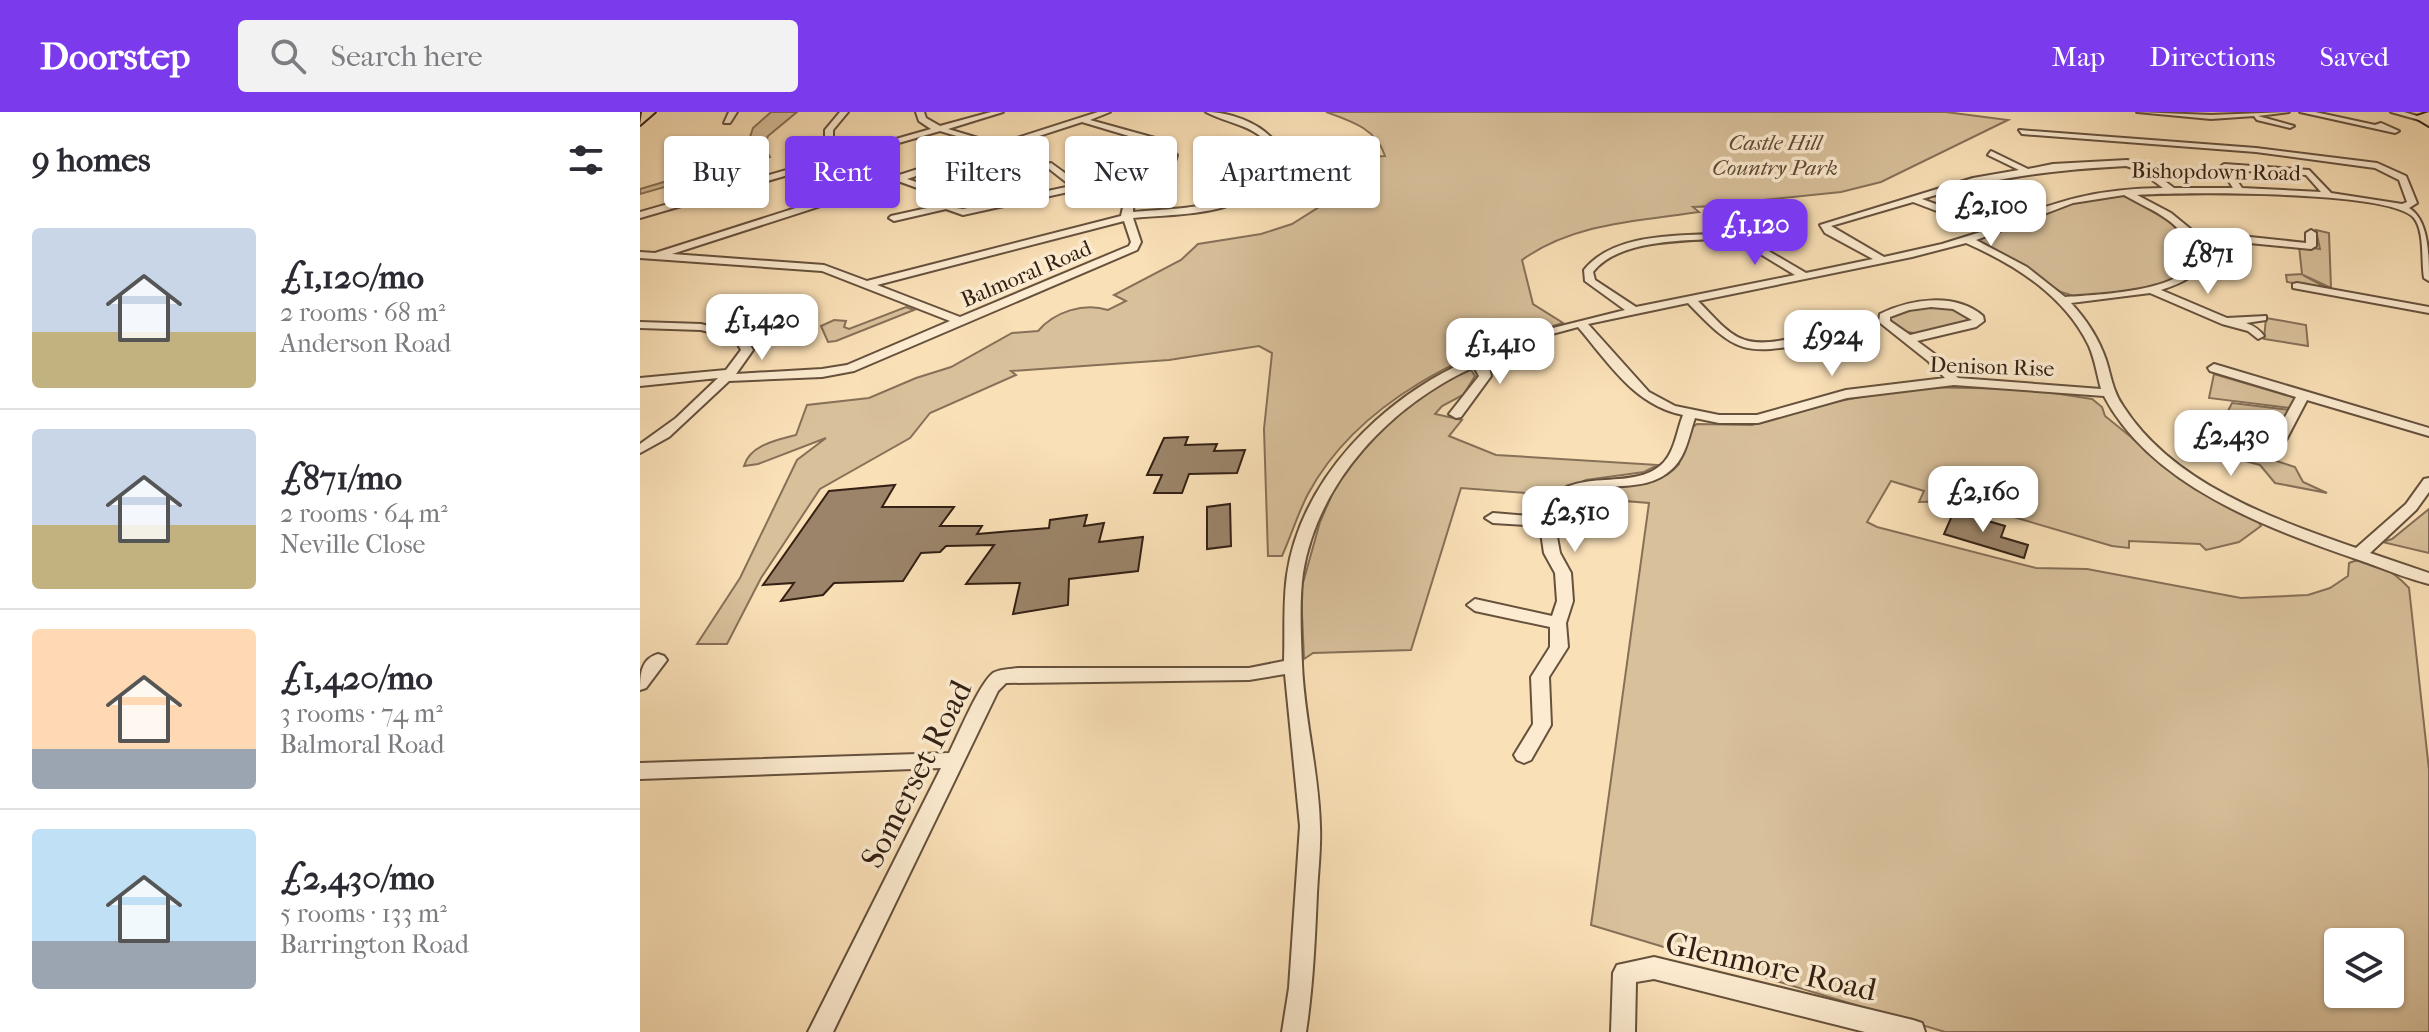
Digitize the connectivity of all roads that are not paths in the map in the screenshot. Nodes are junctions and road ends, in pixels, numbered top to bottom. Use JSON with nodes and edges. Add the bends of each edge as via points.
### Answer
{"nodes":[{"id":1,"x":649,"y":112,"type":"edge"},
{"id":2,"x":733,"y":112,"type":"edge"},
{"id":3,"x":844,"y":112,"type":"edge"},
{"id":4,"x":920,"y":112,"type":"edge"},
{"id":5,"x":999,"y":112,"type":"edge"},
{"id":6,"x":1106,"y":112,"type":"edge"},
{"id":7,"x":1210,"y":112,"type":"edge"},
{"id":8,"x":2141,"y":112,"type":"edge"},
{"id":9,"x":2285,"y":112,"type":"edge"},
{"id":10,"x":2304,"y":112,"type":"edge"},
{"id":11,"x":2395,"y":112,"type":"edge"},
{"id":12,"x":2407,"y":112,"type":"edge"},
{"id":13,"x":2171,"y":114,"type":"edge"},
{"id":14,"x":2253,"y":116,"type":"junction"},
{"id":15,"x":2427,"y":117,"type":"edge"},
{"id":16,"x":1082,"y":120,"type":"junction"},
{"id":17,"x":640,"y":121,"type":"edge"},
{"id":18,"x":727,"y":121,"type":"dead end"},
{"id":19,"x":2290,"y":126,"type":"dead end"},
{"id":20,"x":2079,"y":127,"type":"dead end"},
{"id":21,"x":2376,"y":127,"type":"dead end"},
{"id":22,"x":938,"y":129,"type":"junction"},
{"id":23,"x":2113,"y":129,"type":"dead end"},
{"id":24,"x":2021,"y":132,"type":"dead end"},
{"id":25,"x":829,"y":136,"type":"edge"},
{"id":26,"x":962,"y":136,"type":"edge"},
{"id":27,"x":1030,"y":136,"type":"edge"},
{"id":28,"x":1140,"y":136,"type":"edge"},
{"id":29,"x":2087,"y":137,"type":"junction"},
{"id":30,"x":2198,"y":137,"type":"dead end"},
{"id":31,"x":2119,"y":139,"type":"junction"},
{"id":32,"x":900,"y":140,"type":"edge"},
{"id":33,"x":2189,"y":149,"type":"junction"},
{"id":34,"x":2356,"y":151,"type":"dead end"},
{"id":35,"x":1991,"y":153,"type":"dead end"},
{"id":36,"x":2362,"y":164,"type":"junction"},
{"id":37,"x":1051,"y":166,"type":"dead end"},
{"id":38,"x":2025,"y":170,"type":"junction"},
{"id":39,"x":785,"y":174,"type":"edge"},
{"id":40,"x":1065,"y":177,"type":"edge"},
{"id":41,"x":2170,"y":189,"type":"junction"},
{"id":42,"x":2123,"y":191,"type":"junction"},
{"id":43,"x":2241,"y":193,"type":"junction"},
{"id":44,"x":2328,"y":195,"type":"junction"},
{"id":45,"x":1914,"y":199,"type":"junction"},
{"id":46,"x":2405,"y":206,"type":"junction"},
{"id":47,"x":804,"y":208,"type":"edge"},
{"id":48,"x":939,"y":208,"type":"edge"},
{"id":49,"x":951,"y":208,"type":"edge"},
{"id":50,"x":987,"y":208,"type":"edge"},
{"id":51,"x":1127,"y":208,"type":"edge"},
{"id":52,"x":640,"y":215,"type":"edge"},
{"id":53,"x":1126,"y":217,"type":"junction"},
{"id":54,"x":894,"y":218,"type":"dead end"},
{"id":55,"x":1994,"y":229,"type":"junction"},
{"id":56,"x":2311,"y":233,"type":"dead end"},
{"id":57,"x":2191,"y":234,"type":"junction"},
{"id":58,"x":1967,"y":240,"type":"junction"},
{"id":59,"x":640,"y":255,"type":"edge"},
{"id":60,"x":653,"y":257,"type":"junction"},
{"id":61,"x":1882,"y":260,"type":"junction"},
{"id":62,"x":1804,"y":276,"type":"junction"},
{"id":63,"x":2429,"y":278,"type":"edge"},
{"id":64,"x":869,"y":284,"type":"junction"},
{"id":65,"x":2297,"y":286,"type":"dead end"},
{"id":66,"x":2153,"y":290,"type":"junction"},
{"id":67,"x":1690,"y":299,"type":"junction"},
{"id":68,"x":2062,"y":300,"type":"junction"},
{"id":69,"x":2429,"y":310,"type":"edge"},
{"id":70,"x":1634,"y":311,"type":"junction"},
{"id":71,"x":2262,"y":318,"type":"dead end"},
{"id":72,"x":962,"y":322,"type":"junction"},
{"id":73,"x":1581,"y":323,"type":"junction"},
{"id":74,"x":2232,"y":323,"type":"junction"},
{"id":75,"x":640,"y":325,"type":"edge"},
{"id":76,"x":2258,"y":336,"type":"dead end"},
{"id":77,"x":1812,"y":339,"type":"dead end"},
{"id":78,"x":1908,"y":339,"type":"junction"},
{"id":79,"x":1473,"y":361,"type":"junction"},
{"id":80,"x":2214,"y":368,"type":"dead end"},
{"id":81,"x":727,"y":376,"type":"junction"},
{"id":82,"x":1954,"y":381,"type":"junction"},
{"id":83,"x":640,"y":382,"type":"edge"},
{"id":84,"x":2109,"y":393,"type":"junction"},
{"id":85,"x":2303,"y":396,"type":"junction"},
{"id":86,"x":1456,"y":414,"type":"dead end"},
{"id":87,"x":1690,"y":414,"type":"junction"},
{"id":88,"x":2429,"y":432,"type":"edge"},
{"id":89,"x":2280,"y":439,"type":"dead end"},
{"id":90,"x":643,"y":448,"type":"edge"},
{"id":91,"x":2429,"y":482,"type":"edge"},
{"id":92,"x":1493,"y":518,"type":"dead end"},
{"id":93,"x":1544,"y":522,"type":"junction"},
{"id":94,"x":2360,"y":553,"type":"junction"},
{"id":95,"x":2429,"y":579,"type":"edge"},
{"id":96,"x":1475,"y":605,"type":"dead end"},
{"id":97,"x":1558,"y":623,"type":"junction"},
{"id":98,"x":658,"y":660,"type":"dead end"},
{"id":99,"x":1293,"y":666,"type":"junction"},
{"id":100,"x":640,"y":683,"type":"edge"},
{"id":101,"x":1524,"y":755,"type":"dead end"},
{"id":102,"x":956,"y":760,"type":"junction"},
{"id":103,"x":640,"y":771,"type":"edge"},
{"id":104,"x":820,"y":1032,"type":"edge"},
{"id":105,"x":1294,"y":1032,"type":"edge"},
{"id":106,"x":1623,"y":1032,"type":"edge"},
{"id":107,"x":1913,"y":1032,"type":"edge"}],
"edges":[{"from":1,"to":17,"type":"main road"},
{"from":2,"to":18,"type":"street"},
{"from":3,"to":25,"type":"street"},
{"from":4,"to":22,"type":"street","via":[[923,121]]},
{"from":5,"to":22,"type":"street"},
{"from":6,"to":16,"type":"street"},
{"from":7,"to":53,"type":"street","via":[[1255,129],[1272,142],[1279,153],[1268,179],[1248,194],[1222,203]]},
{"from":8,"to":13,"type":"street"},
{"from":9,"to":14,"type":"street"},
{"from":10,"to":21,"type":"street"},
{"from":11,"to":15,"type":"street"},
{"from":12,"to":15,"type":"street"},
{"from":13,"to":14,"type":"street"},
{"from":14,"to":19,"type":"street"},
{"from":16,"to":27,"type":"street"},
{"from":16,"to":28,"type":"street","name":"Balmoral Road"},
{"from":20,"to":29,"type":"street"},
{"from":22,"to":26,"type":"street"},
{"from":22,"to":32,"type":"street"},
{"from":23,"to":31,"type":"street"},
{"from":24,"to":29,"type":"street"},
{"from":29,"to":31,"type":"street"},
{"from":30,"to":33,"type":"street","via":[[2182,136]]},
{"from":31,"to":33,"type":"street"},
{"from":33,"to":36,"type":"street"},
{"from":34,"to":36,"type":"street"},
{"from":35,"to":38,"type":"street"},
{"from":36,"to":46,"type":"street","via":[[2401,175],[2412,203]]},
{"from":37,"to":40,"type":"street"},
{"from":38,"to":41,"type":"street","via":[[2127,163]]},
{"from":38,"to":45,"type":"street"},
{"from":39,"to":52,"type":"street"},
{"from":41,"to":42,"type":"street","name":"Bishopdown Road"},
{"from":41,"to":43,"type":"street","name":"Bishopdown Road"},
{"from":42,"to":55,"type":"street","name":"Bishopdown Road","via":[[2075,199]]},
{"from":42,"to":57,"type":"street"},
{"from":43,"to":44,"type":"street","name":"Bishopdown Road"},
{"from":43,"to":44,"type":"street","via":[[2224,167],[2309,173]]},
{"from":44,"to":46,"type":"street","name":"Bishopdown Road"},
{"from":45,"to":55,"type":"street"},
{"from":45,"to":61,"type":"street","via":[[1825,225]]},
{"from":46,"to":63,"type":"street","via":[[2422,221]]},
{"from":47,"to":60,"type":"street"},
{"from":48,"to":54,"type":"street"},
{"from":49,"to":50,"type":"street"},
{"from":51,"to":53,"type":"street","name":"Balmoral Road"},
{"from":53,"to":64,"type":"street"},
{"from":53,"to":72,"type":"street","name":"Balmoral Road","via":[[1136,242],[1132,249]]},
{"from":55,"to":58,"type":"street","name":"Bishopdown Road"},
{"from":56,"to":57,"type":"street","via":[[2311,246]]},
{"from":57,"to":66,"type":"street","via":[[2199,252],[2193,267],[2177,282]]},
{"from":58,"to":61,"type":"street","name":"Bishopdown Road"},
{"from":58,"to":68,"type":"street","via":[[2011,262]]},
{"from":59,"to":60,"type":"street"},
{"from":60,"to":64,"type":"street","via":[[812,266]]},
{"from":61,"to":62,"type":"street","name":"Bishopdown Road"},
{"from":62,"to":67,"type":"street","name":"Bishopdown Road"},
{"from":62,"to":70,"type":"street","via":[[1730,232],[1629,247],[1594,262],[1588,272],[1590,281]]},
{"from":64,"to":72,"type":"street"},
{"from":65,"to":69,"type":"street"},
{"from":66,"to":68,"type":"street"},
{"from":66,"to":74,"type":"street"},
{"from":67,"to":70,"type":"street","name":"Bishopdown Road"},
{"from":67,"to":77,"type":"street","via":[[1738,346],[1761,348]]},
{"from":68,"to":84,"type":"street","via":[[2094,344]]},
{"from":70,"to":73,"type":"street","name":"Bishopdown Road"},
{"from":71,"to":74,"type":"street"},
{"from":72,"to":81,"type":"street","name":"Balmoral Road","via":[[843,370]]},
{"from":73,"to":79,"type":"street","name":"Bishopdown Road"},
{"from":73,"to":87,"type":"street","name":"Denison Rise","via":[[1634,386],[1654,402]]},
{"from":74,"to":76,"type":"street"},
{"from":75,"to":81,"type":"street","via":[[715,329],[744,341],[745,356]]},
{"from":78,"to":78,"type":"street","via":[[1972,325],[1978,319],[1964,308],[1943,303],[1884,316]]},
{"from":78,"to":82,"type":"street"},
{"from":79,"to":86,"type":"street","via":[[1485,376]]},
{"from":79,"to":99,"type":"street","name":"Bishopdown Road","via":[[1391,414],[1358,446],[1324,492],[1295,574]]},
{"from":80,"to":85,"type":"street"},
{"from":81,"to":83,"type":"street","name":"Balmoral Road"},
{"from":81,"to":90,"type":"street","via":[[661,440]]},
{"from":82,"to":84,"type":"street","name":"Denison Rise"},
{"from":82,"to":87,"type":"street","name":"Denison Rise","via":[[1856,392],[1758,419]]},
{"from":84,"to":94,"type":"street","via":[[2138,434],[2180,470],[2275,522]]},
{"from":85,"to":88,"type":"street"},
{"from":85,"to":89,"type":"street"},
{"from":87,"to":93,"type":"street","via":[[1675,456],[1661,472],[1571,491],[1555,501]]},
{"from":91,"to":94,"type":"street","via":[[2411,507]]},
{"from":92,"to":93,"type":"street"},
{"from":93,"to":97,"type":"street","via":[[1564,582]]},
{"from":94,"to":95,"type":"street"},
{"from":96,"to":97,"type":"street"},
{"from":97,"to":101,"type":"street","via":[[1559,647],[1540,677],[1542,725]]},
{"from":98,"to":100,"type":"street"},
{"from":99,"to":102,"type":"street","name":"Somerset Road","via":[[1249,674],[1000,677]]},
{"from":99,"to":105,"type":"street","name":"Bishopdown Road","via":[[1310,826]]},
{"from":102,"to":103,"type":"street"},
{"from":102,"to":104,"type":"street","name":"Somerset Road"},
{"from":106,"to":107,"type":"street","name":"Glenmore Road","via":[[1625,973],[1654,968]]}]}
